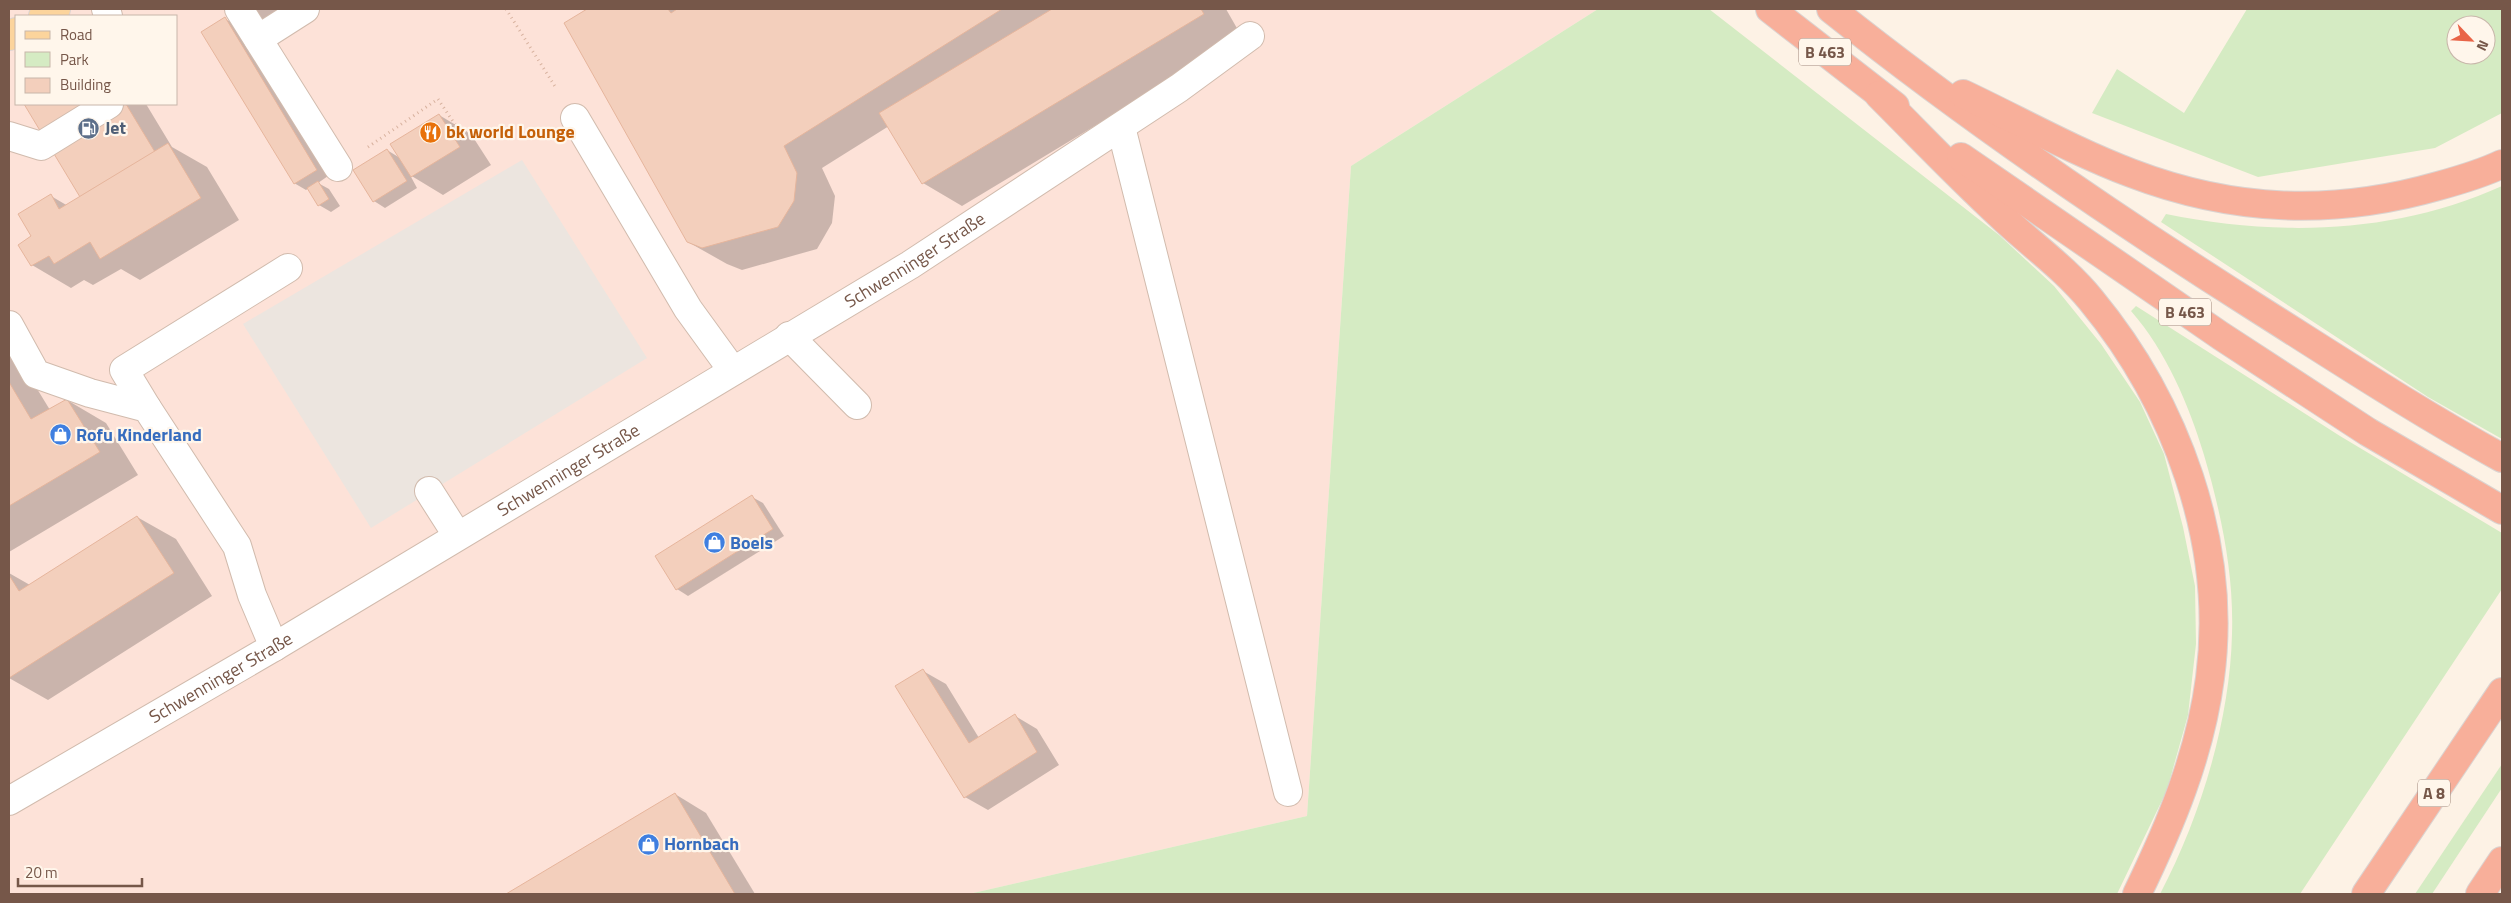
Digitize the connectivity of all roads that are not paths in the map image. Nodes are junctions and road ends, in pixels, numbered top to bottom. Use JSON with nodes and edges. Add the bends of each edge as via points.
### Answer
{"nodes":[{"id":1,"x":56,"y":9,"type":"edge"},
{"id":2,"x":239,"y":9,"type":"edge"},
{"id":3,"x":305,"y":9,"type":"edge"},
{"id":4,"x":1770,"y":9,"type":"edge"},
{"id":5,"x":1831,"y":9,"type":"edge"},
{"id":6,"x":45,"y":15,"type":"edge"},
{"id":7,"x":1250,"y":36,"type":"dead end"},
{"id":8,"x":258,"y":39,"type":"junction"},
{"id":9,"x":1897,"y":61,"type":"junction"},
{"id":10,"x":1880,"y":95,"type":"junction"},
{"id":11,"x":107,"y":105,"type":"edge"},
{"id":12,"x":575,"y":118,"type":"road end"},
{"id":13,"x":1122,"y":127,"type":"junction"},
{"id":14,"x":9,"y":136,"type":"edge"},
{"id":15,"x":2502,"y":164,"type":"edge"},
{"id":16,"x":338,"y":167,"type":"road end"},
{"id":17,"x":288,"y":268,"type":"dead end"},
{"id":18,"x":9,"y":325,"type":"edge"},
{"id":19,"x":789,"y":336,"type":"junction"},
{"id":20,"x":733,"y":371,"type":"junction"},
{"id":21,"x":857,"y":406,"type":"dead end"},
{"id":22,"x":147,"y":408,"type":"junction"},
{"id":23,"x":2502,"y":458,"type":"edge"},
{"id":24,"x":429,"y":491,"type":"dead end"},
{"id":25,"x":2502,"y":510,"type":"edge"},
{"id":26,"x":457,"y":536,"type":"junction"},
{"id":27,"x":274,"y":647,"type":"junction"},
{"id":28,"x":2502,"y":692,"type":"edge"},
{"id":29,"x":1288,"y":792,"type":"dead end"},
{"id":30,"x":9,"y":801,"type":"edge"},
{"id":31,"x":2502,"y":861,"type":"edge"},
{"id":32,"x":2137,"y":894,"type":"edge"},
{"id":33,"x":2366,"y":894,"type":"edge"},
{"id":34,"x":2480,"y":894,"type":"edge"}],
"edges":[{"from":1,"to":6,"type":"main road"},
{"from":2,"to":8,"type":"street"},
{"from":3,"to":8,"type":"street"},
{"from":4,"to":10,"type":"highway","number":"B 463"},
{"from":5,"to":9,"type":"highway","number":"B 463"},
{"from":7,"to":13,"type":"street","name":"Schwenninger Straße"},
{"from":8,"to":16,"type":"street"},
{"from":9,"to":15,"type":"highway","via":[[2130,173],[2172,188],[2224,200],[2317,207],[2359,203],[2401,196],[2484,173]]},
{"from":9,"to":23,"type":"highway","number":"B 463","via":[[2102,209],[2391,393]]},
{"from":10,"to":25,"type":"highway","number":"B 463","via":[[1983,174],[2221,336],[2368,432]]},
{"from":10,"to":32,"type":"highway","via":[[1999,215],[2051,259],[2090,299],[2146,380],[2186,466],[2201,520],[2210,573],[2214,622],[2210,678],[2202,726],[2189,773]]},
{"from":11,"to":14,"type":"street","via":[[42,146]]},
{"from":12,"to":20,"type":"street","via":[[688,309]]},
{"from":13,"to":19,"type":"street","name":"Schwenninger Straße","via":[[910,265]]},
{"from":13,"to":29,"type":"street"},
{"from":17,"to":22,"type":"street","via":[[124,370]]},
{"from":18,"to":22,"type":"street","via":[[36,374]]},
{"from":19,"to":20,"type":"street","name":"Schwenninger Straße"},
{"from":19,"to":21,"type":"street"},
{"from":20,"to":26,"type":"street","name":"Schwenninger Straße"},
{"from":22,"to":27,"type":"street","via":[[237,546],[252,595]]},
{"from":24,"to":26,"type":"street"},
{"from":26,"to":27,"type":"street","name":"Schwenninger Straße"},
{"from":27,"to":30,"type":"street","name":"Schwenninger Straße"},
{"from":28,"to":33,"type":"highway","number":"A 8"},
{"from":31,"to":34,"type":"highway"}]}
